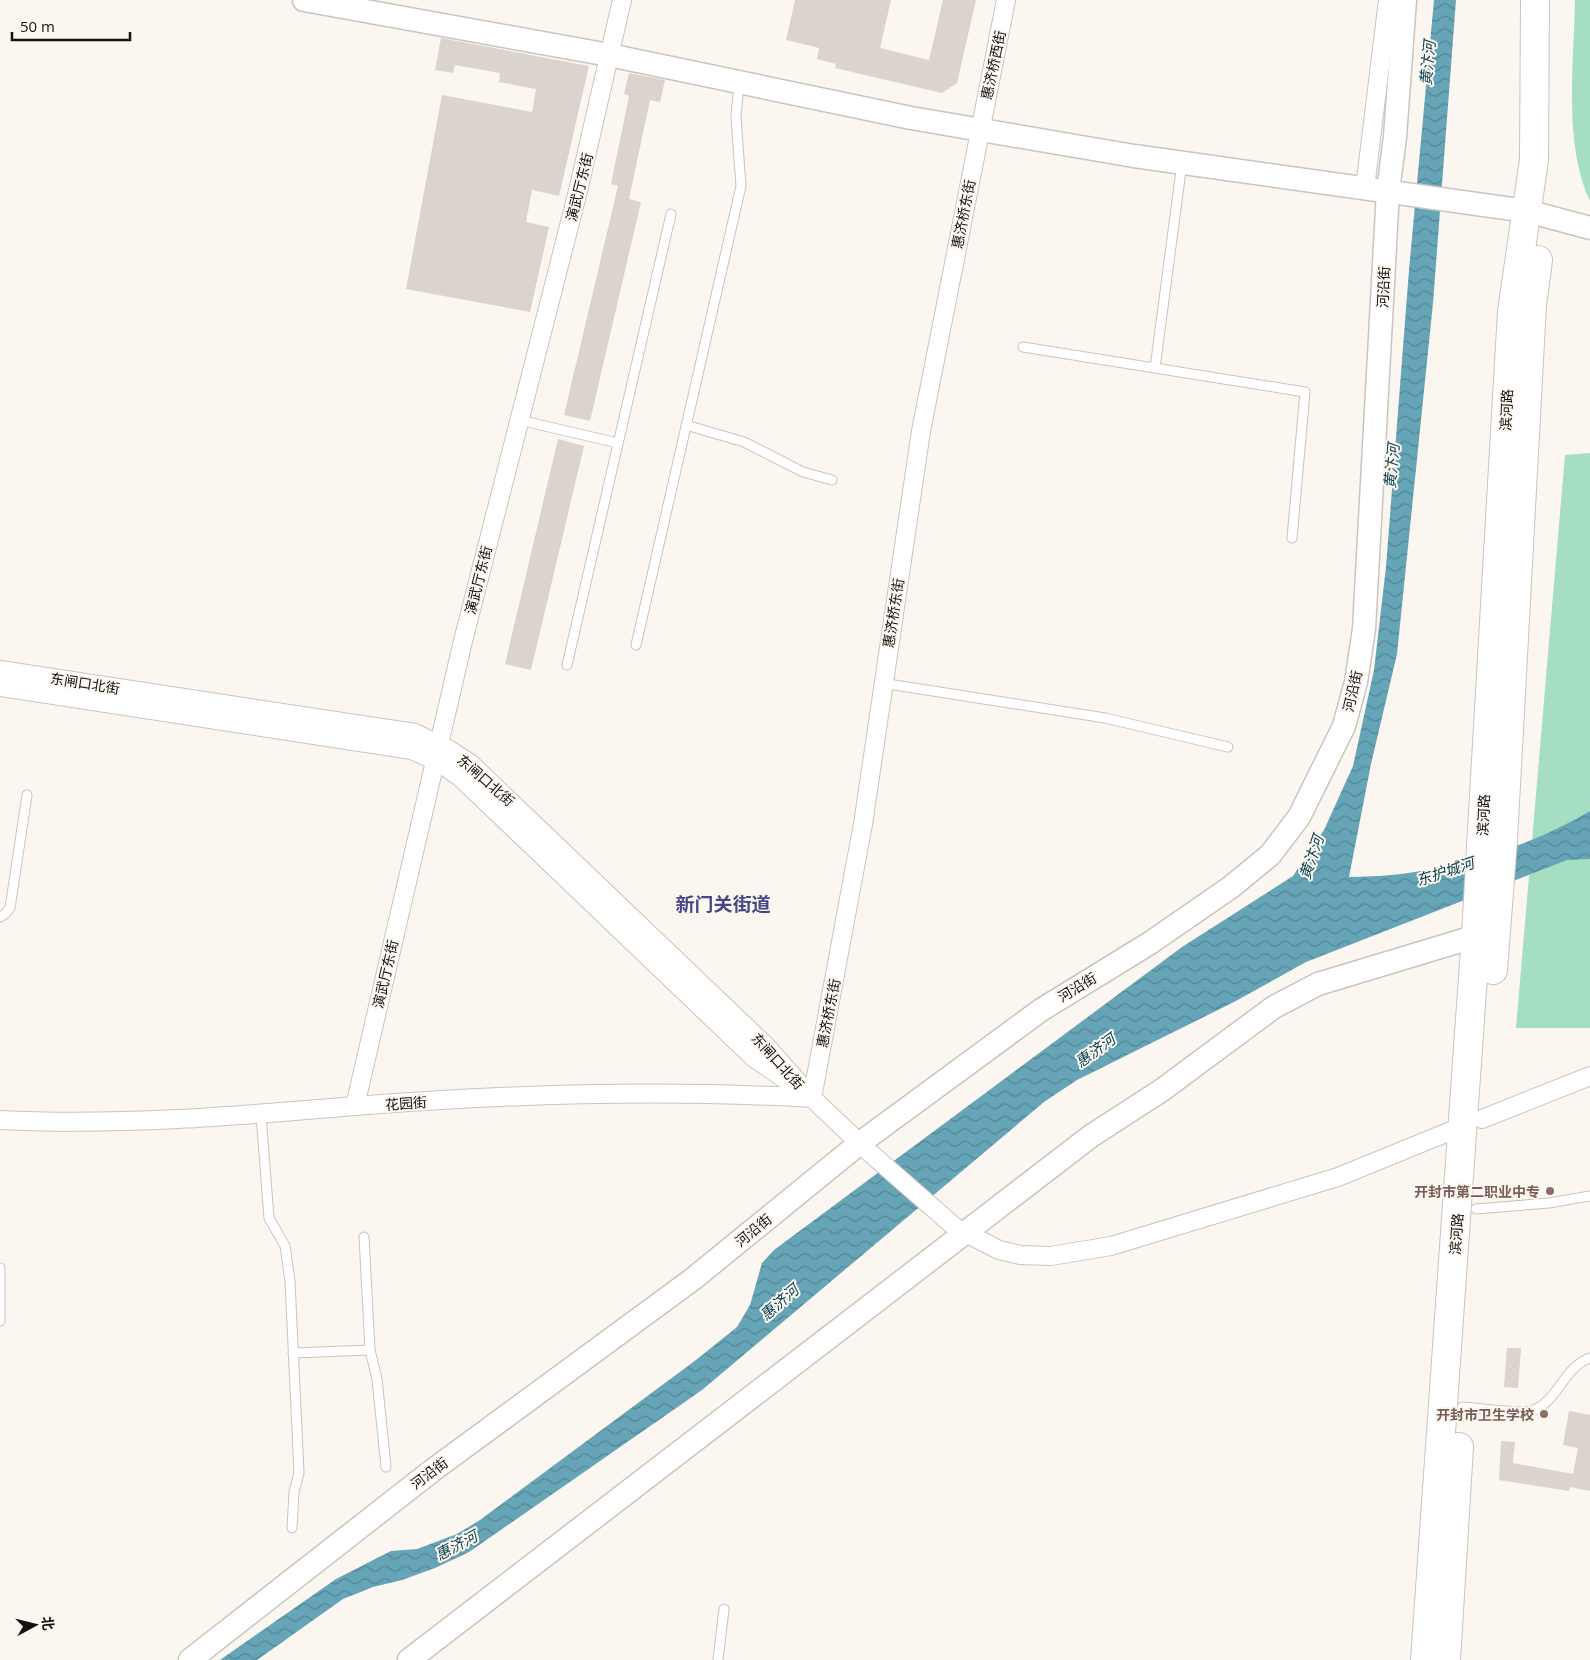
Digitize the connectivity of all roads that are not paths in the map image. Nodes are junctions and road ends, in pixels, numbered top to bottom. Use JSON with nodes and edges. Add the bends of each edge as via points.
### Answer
{"nodes":[{"id":1,"x":304,"y":0,"type":"edge"},
{"id":2,"x":622,"y":0,"type":"edge"},
{"id":3,"x":1006,"y":0,"type":"edge"},
{"id":4,"x":1388,"y":0,"type":"edge"},
{"id":5,"x":1405,"y":0,"type":"edge"},
{"id":6,"x":1535,"y":0,"type":"edge"},
{"id":7,"x":1552,"y":0,"type":"edge"},
{"id":8,"x":609,"y":55,"type":"junction"},
{"id":9,"x":739,"y":82,"type":"junction"},
{"id":10,"x":979,"y":129,"type":"junction"},
{"id":11,"x":1182,"y":162,"type":"junction"},
{"id":12,"x":1365,"y":188,"type":"junction"},
{"id":13,"x":1395,"y":192,"type":"junction"},
{"id":14,"x":1535,"y":213,"type":"junction"},
{"id":15,"x":671,"y":214,"type":"dead end"},
{"id":16,"x":1590,"y":228,"type":"edge"},
{"id":17,"x":1022,"y":347,"type":"dead end"},
{"id":18,"x":1155,"y":368,"type":"junction"},
{"id":19,"x":520,"y":420,"type":"junction"},
{"id":20,"x":686,"y":425,"type":"junction"},
{"id":21,"x":618,"y":443,"type":"junction"},
{"id":22,"x":832,"y":480,"type":"dead end"},
{"id":23,"x":1292,"y":538,"type":"dead end"},
{"id":24,"x":636,"y":645,"type":"dead end"},
{"id":25,"x":567,"y":665,"type":"dead end"},
{"id":26,"x":0,"y":670,"type":"edge"},
{"id":27,"x":882,"y":683,"type":"junction"},
{"id":28,"x":0,"y":687,"type":"edge"},
{"id":29,"x":439,"y":744,"type":"junction"},
{"id":30,"x":1228,"y":747,"type":"dead end"},
{"id":31,"x":435,"y":761,"type":"junction"},
{"id":32,"x":27,"y":795,"type":"dead end"},
{"id":33,"x":0,"y":917,"type":"edge"},
{"id":34,"x":1486,"y":933,"type":"junction"},
{"id":35,"x":1590,"y":1076,"type":"edge"},
{"id":36,"x":812,"y":1098,"type":"junction"},
{"id":37,"x":355,"y":1106,"type":"junction"},
{"id":38,"x":261,"y":1115,"type":"junction"},
{"id":39,"x":0,"y":1120,"type":"edge"},
{"id":40,"x":1473,"y":1123,"type":"junction"},
{"id":41,"x":864,"y":1148,"type":"junction"},
{"id":42,"x":1590,"y":1196,"type":"edge"},
{"id":43,"x":1476,"y":1209,"type":"junction"},
{"id":44,"x":965,"y":1233,"type":"junction"},
{"id":45,"x":364,"y":1236,"type":"dead end"},
{"id":46,"x":0,"y":1268,"type":"edge"},
{"id":47,"x":0,"y":1321,"type":"edge"},
{"id":48,"x":370,"y":1350,"type":"junction"},
{"id":49,"x":294,"y":1353,"type":"junction"},
{"id":50,"x":1590,"y":1358,"type":"edge"},
{"id":51,"x":1462,"y":1406,"type":"junction"},
{"id":52,"x":386,"y":1467,"type":"dead end"},
{"id":53,"x":292,"y":1528,"type":"dead end"},
{"id":54,"x":724,"y":1609,"type":"dead end"},
{"id":55,"x":190,"y":1660,"type":"edge"},
{"id":56,"x":409,"y":1660,"type":"edge"},
{"id":57,"x":718,"y":1660,"type":"edge"},
{"id":58,"x":1425,"y":1660,"type":"edge"},
{"id":59,"x":1446,"y":1660,"type":"edge"}],
"edges":[{"from":1,"to":8,"type":"street"},
{"from":2,"to":8,"type":"street","name":"演武厅东街"},
{"from":3,"to":10,"type":"street","name":"惠济桥西街"},
{"from":4,"to":12,"type":"street"},
{"from":5,"to":13,"type":"street","name":"河沿街","via":[[1395,137]]},
{"from":6,"to":14,"type":"main road","name":"滨河路"},
{"from":7,"to":14,"type":"main road","name":"滨河路","via":[[1551,164]]},
{"from":8,"to":9,"type":"street"},
{"from":8,"to":19,"type":"street","name":"演武厅东街"},
{"from":9,"to":10,"type":"street"},
{"from":9,"to":20,"type":"lane","via":[[736,117],[741,186]]},
{"from":10,"to":11,"type":"street"},
{"from":10,"to":27,"type":"street","name":"惠济桥东街","via":[[921,431]]},
{"from":11,"to":12,"type":"street"},
{"from":11,"to":18,"type":"lane"},
{"from":12,"to":13,"type":"street"},
{"from":13,"to":14,"type":"street"},
{"from":13,"to":41,"type":"street","name":"河沿街","via":[[1364,628],[1356,682],[1344,726],[1299,817],[1270,855],[1231,887],[1150,943],[1041,1010]]},
{"from":14,"to":16,"type":"street"},
{"from":14,"to":34,"type":"main road","name":"滨河路","via":[[1532,305]]},
{"from":15,"to":21,"type":"lane"},
{"from":17,"to":18,"type":"lane"},
{"from":18,"to":23,"type":"lane","via":[[1305,392]]},
{"from":19,"to":21,"type":"lane"},
{"from":19,"to":29,"type":"street","name":"演武厅东街"},
{"from":20,"to":22,"type":"lane","via":[[744,442],[803,472]]},
{"from":20,"to":24,"type":"lane"},
{"from":21,"to":25,"type":"lane"},
{"from":26,"to":29,"type":"street","name":"东闸口北街","via":[[415,733]]},
{"from":27,"to":30,"type":"lane","via":[[1105,718]]},
{"from":27,"to":36,"type":"street","name":"惠济桥东街","via":[[863,824]]},
{"from":28,"to":31,"type":"street","name":"东闸口北街","via":[[412,750]]},
{"from":29,"to":31,"type":"street","name":"演武厅东街"},
{"from":29,"to":36,"type":"street","name":"东闸口北街","via":[[471,764],[644,928],[766,1046]]},
{"from":31,"to":36,"type":"street","name":"东闸口北街","via":[[461,778],[754,1058]]},
{"from":31,"to":37,"type":"street","name":"演武厅东街"},
{"from":32,"to":33,"type":"lane","via":[[10,908]]},
{"from":34,"to":40,"type":"main road","name":"滨河路"},
{"from":34,"to":44,"type":"street","via":[[1318,984],[1274,1007],[1162,1090],[1091,1136]]},
{"from":35,"to":40,"type":"street"},
{"from":36,"to":37,"type":"street","name":"花园街","via":[[736,1094],[576,1094]]},
{"from":36,"to":41,"type":"street"},
{"from":37,"to":38,"type":"street","name":"花园街"},
{"from":38,"to":39,"type":"street","name":"花园街","via":[[58,1122]]},
{"from":38,"to":49,"type":"lane","via":[[269,1218],[287,1256]]},
{"from":40,"to":43,"type":"main road","name":"滨河路"},
{"from":40,"to":44,"type":"street","via":[[1338,1178],[1111,1246],[1035,1256],[999,1250]]},
{"from":40,"to":58,"type":"main road","name":"滨河路"},
{"from":41,"to":44,"type":"street","via":[[938,1214]]},
{"from":41,"to":55,"type":"street","name":"河沿街","via":[[693,1279],[433,1470]]},
{"from":42,"to":43,"type":"lane"},
{"from":43,"to":51,"type":"main road","name":"滨河路"},
{"from":44,"to":56,"type":"street"},
{"from":45,"to":48,"type":"lane"},
{"from":46,"to":47,"type":"lane"},
{"from":48,"to":49,"type":"lane"},
{"from":48,"to":52,"type":"lane","via":[[377,1378]]},
{"from":49,"to":53,"type":"lane","via":[[299,1473],[294,1492]]},
{"from":50,"to":51,"type":"lane","via":[[1571,1371],[1542,1406],[1529,1412]]},
{"from":51,"to":59,"type":"main road","name":"滨河路"},
{"from":54,"to":57,"type":"lane"}]}
